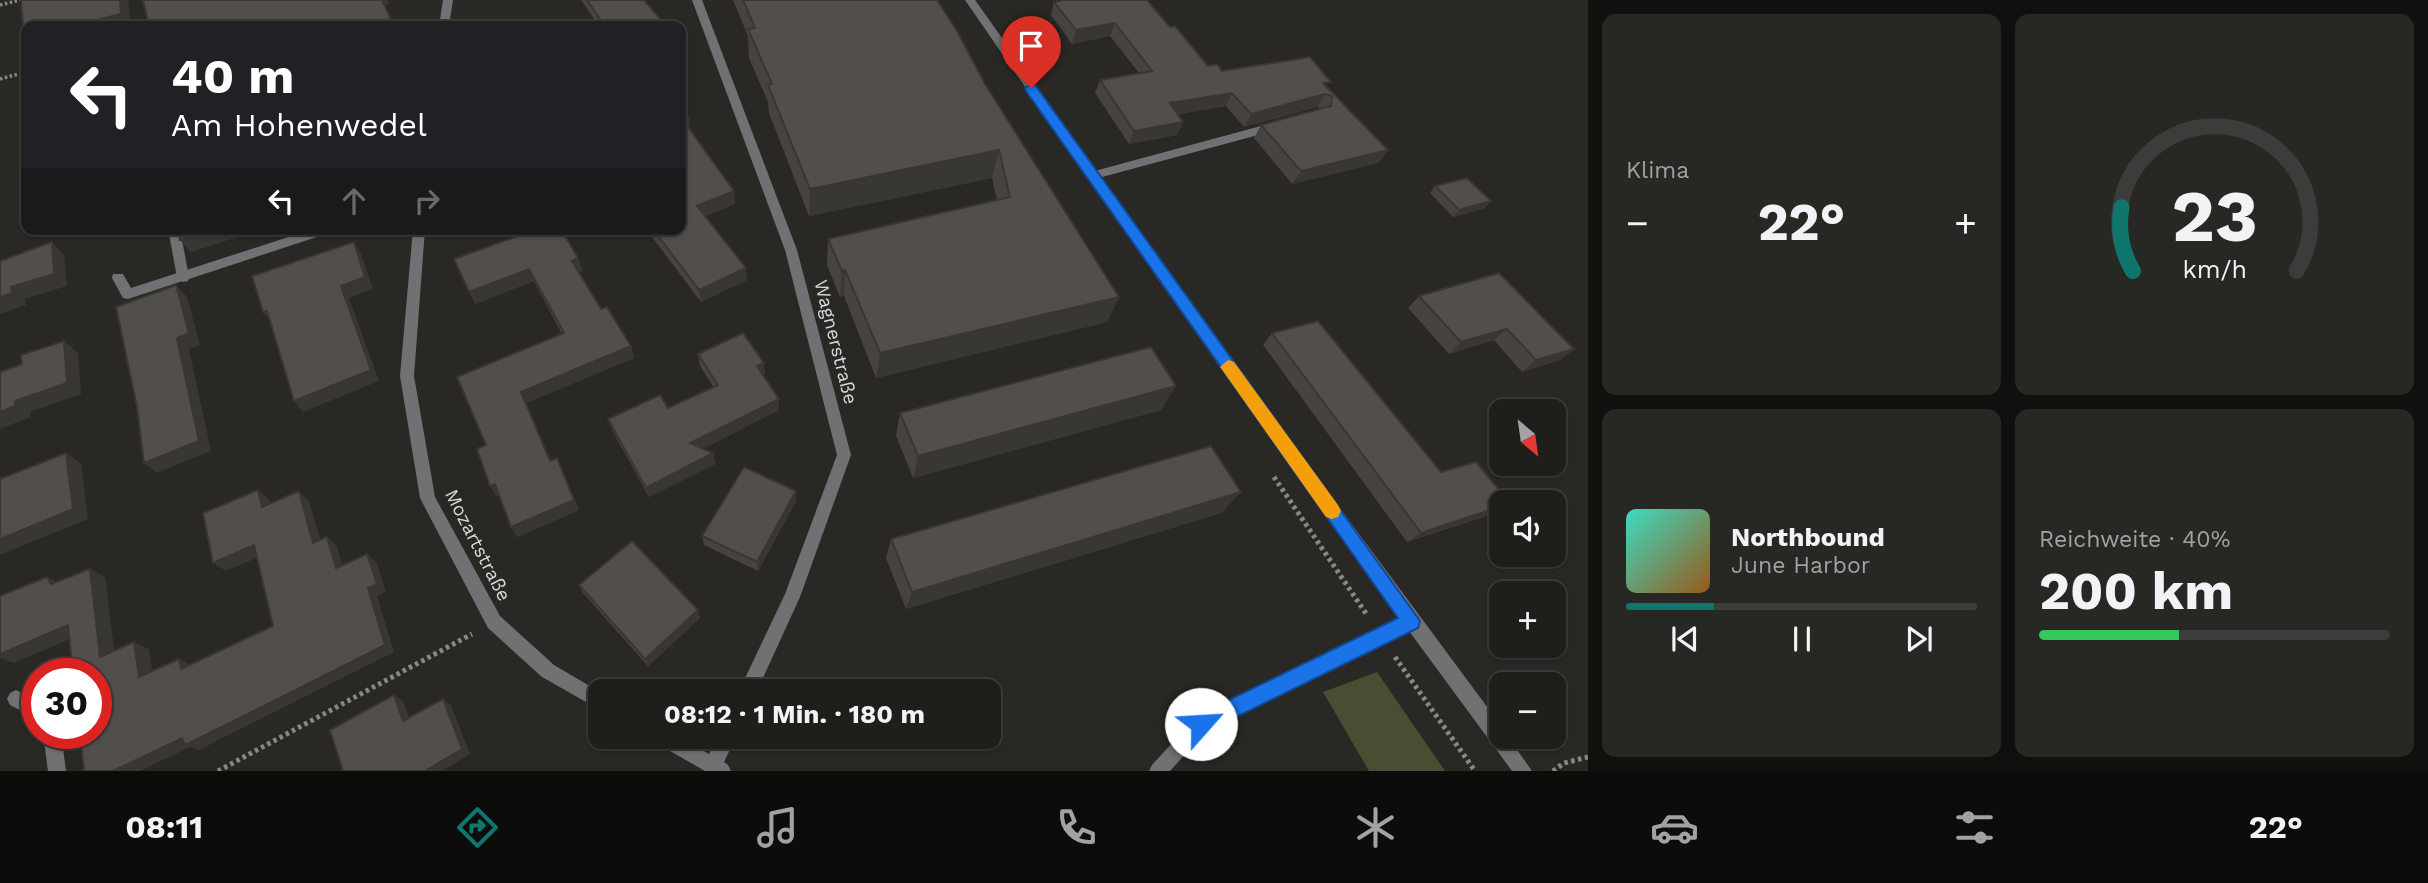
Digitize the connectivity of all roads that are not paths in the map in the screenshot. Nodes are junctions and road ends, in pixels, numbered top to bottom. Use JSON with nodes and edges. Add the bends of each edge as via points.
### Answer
{"nodes":[{"id":1,"x":448,"y":0,"type":"edge"},
{"id":2,"x":697,"y":0,"type":"edge"},
{"id":3,"x":970,"y":0,"type":"edge"},
{"id":4,"x":445,"y":21,"type":"edge"},
{"id":5,"x":1292,"y":121,"type":"edge"},
{"id":6,"x":1091,"y":176,"type":"junction"},
{"id":7,"x":175,"y":235,"type":"edge"},
{"id":8,"x":310,"y":235,"type":"edge"},
{"id":9,"x":419,"y":235,"type":"edge"},
{"id":10,"x":183,"y":277,"type":"junction"},
{"id":11,"x":118,"y":278,"type":"dead end"},
{"id":12,"x":1411,"y":621,"type":"junction"},
{"id":13,"x":754,"y":679,"type":"edge"},
{"id":14,"x":588,"y":694,"type":"edge"},
{"id":15,"x":16,"y":699,"type":"dead end"},
{"id":16,"x":21,"y":701,"type":"edge"},
{"id":17,"x":54,"y":749,"type":"edge"},
{"id":18,"x":683,"y":749,"type":"edge"},
{"id":19,"x":724,"y":749,"type":"edge"},
{"id":20,"x":718,"y":769,"type":"edge"},
{"id":21,"x":57,"y":771,"type":"edge"},
{"id":22,"x":1158,"y":771,"type":"edge"},
{"id":23,"x":1523,"y":771,"type":"edge"}],
"edges":[{"from":1,"to":4,"type":"street"},
{"from":2,"to":13,"type":"street","name":"Wagnerstraße","via":[[791,250],[844,455],[792,597]]},
{"from":3,"to":6,"type":"street"},
{"from":5,"to":6,"type":"street"},
{"from":6,"to":12,"type":"street"},
{"from":7,"to":10,"type":"street"},
{"from":8,"to":10,"type":"street"},
{"from":9,"to":14,"type":"street","name":"Mozartstraße","via":[[407,376],[428,498],[494,622],[548,671]]},
{"from":10,"to":11,"type":"street","via":[[128,294]]},
{"from":12,"to":22,"type":"street","via":[[1201,724]]},
{"from":12,"to":23,"type":"street"},
{"from":15,"to":16,"type":"street"},
{"from":17,"to":21,"type":"street"},
{"from":18,"to":20,"type":"street"},
{"from":19,"to":20,"type":"street"}]}
